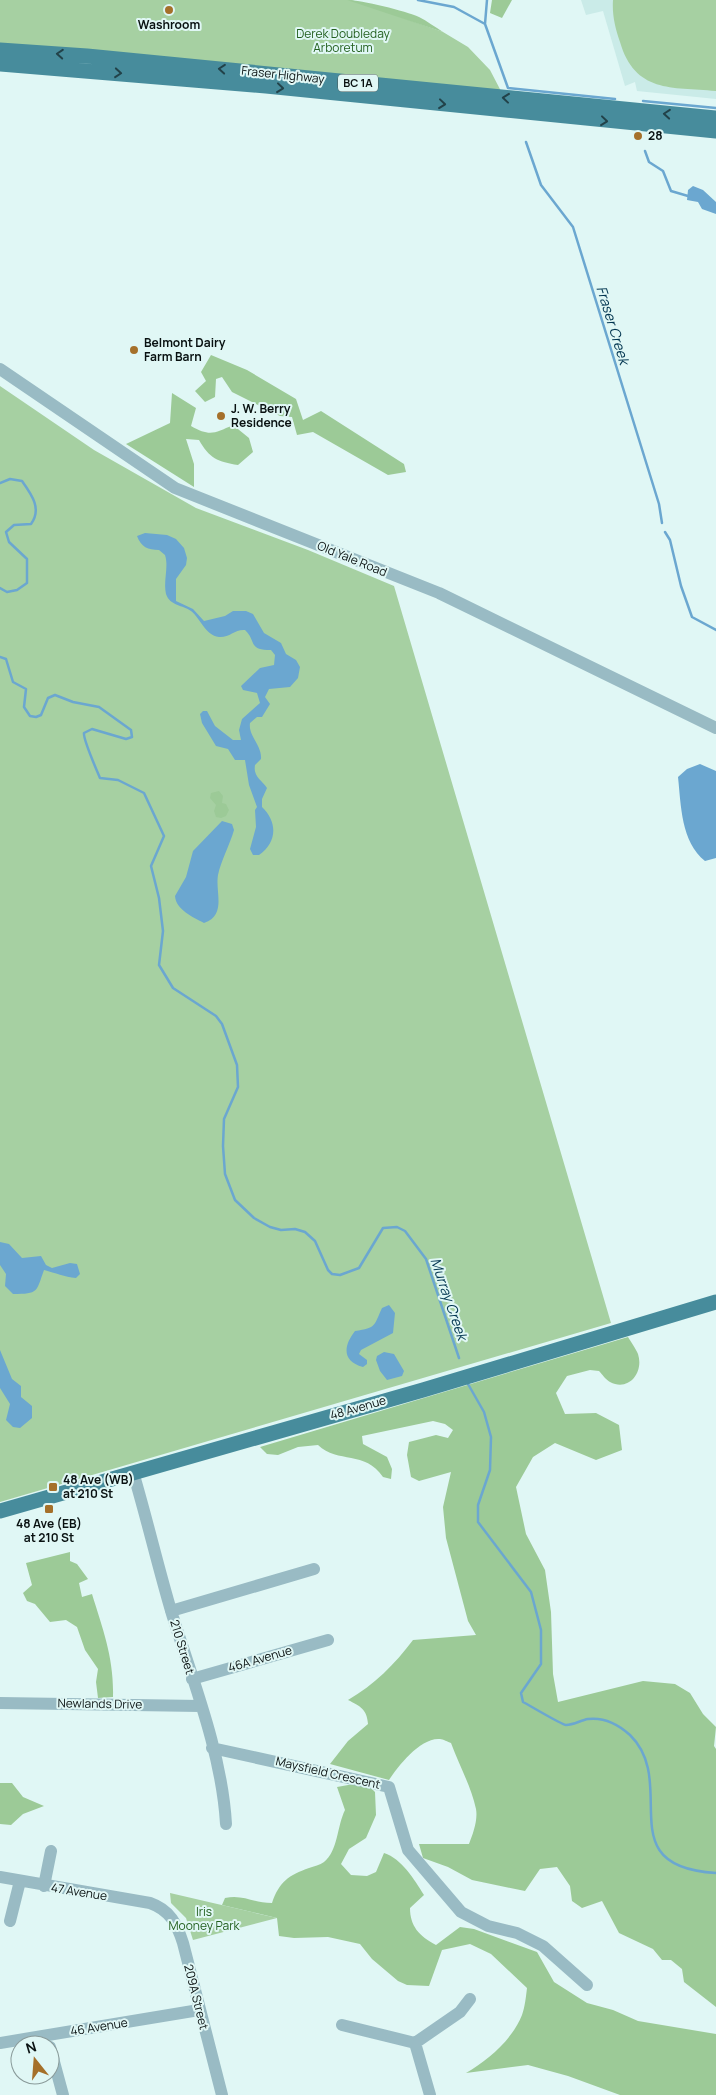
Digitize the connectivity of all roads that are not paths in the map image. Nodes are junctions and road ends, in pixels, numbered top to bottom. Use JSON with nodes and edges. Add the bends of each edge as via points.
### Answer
{"nodes":[{"id":1,"x":0,"y":50,"type":"edge"},
{"id":2,"x":0,"y":64,"type":"edge"},
{"id":3,"x":716,"y":118,"type":"edge"},
{"id":4,"x":716,"y":131,"type":"edge"},
{"id":5,"x":0,"y":369,"type":"edge"},
{"id":6,"x":716,"y":728,"type":"edge"},
{"id":7,"x":716,"y":1302,"type":"edge"},
{"id":8,"x":133,"y":1472,"type":"junction"},
{"id":9,"x":0,"y":1511,"type":"edge"},
{"id":10,"x":314,"y":1569,"type":"dead end"},
{"id":11,"x":171,"y":1611,"type":"junction"},
{"id":12,"x":328,"y":1640,"type":"dead end"},
{"id":13,"x":192,"y":1678,"type":"junction"},
{"id":14,"x":1,"y":1701,"type":"edge"},
{"id":15,"x":200,"y":1706,"type":"junction"},
{"id":16,"x":212,"y":1748,"type":"junction"},
{"id":17,"x":226,"y":1824,"type":"dead end"},
{"id":18,"x":51,"y":1850,"type":"dead end"},
{"id":19,"x":0,"y":1877,"type":"edge"},
{"id":20,"x":20,"y":1881,"type":"junction"},
{"id":21,"x":44,"y":1886,"type":"junction"},
{"id":22,"x":158,"y":1906,"type":"joint"},
{"id":23,"x":10,"y":1921,"type":"dead end"},
{"id":24,"x":586,"y":1985,"type":"dead end"},
{"id":25,"x":470,"y":1999,"type":"dead end"},
{"id":26,"x":199,"y":2010,"type":"junction"},
{"id":27,"x":342,"y":2025,"type":"dead end"},
{"id":28,"x":60,"y":2040,"type":"edge"},
{"id":29,"x":415,"y":2042,"type":"junction"},
{"id":30,"x":222,"y":2095,"type":"edge"},
{"id":31,"x":430,"y":2095,"type":"edge"}],
"edges":[{"from":3,"to":1,"type":"main road","name":"Fraser Highway","number":"BC 1A","one_way":true},
{"from":2,"to":4,"type":"main road","name":"Fraser Highway","number":"BC 1A","one_way":true,"via":[[266,86]]},
{"from":5,"to":6,"type":"street","name":"Old Yale Road","via":[[175,488],[439,593]]},
{"from":7,"to":8,"type":"main road","name":"48 Avenue"},
{"from":8,"to":9,"type":"main road","name":"48 Avenue"},
{"from":8,"to":11,"type":"street","name":"210 Street"},
{"from":10,"to":11,"type":"street"},
{"from":11,"to":13,"type":"street","name":"210 Street"},
{"from":12,"to":13,"type":"street","name":"46A Avenue"},
{"from":13,"to":15,"type":"street","name":"210 Street"},
{"from":14,"to":15,"type":"street","name":"Newlands Drive"},
{"from":15,"to":16,"type":"street","name":"210 Street"},
{"from":16,"to":17,"type":"street","name":"210 Street","via":[[225,1800]]},
{"from":16,"to":24,"type":"street","name":"Maysfield Crescent","via":[[389,1787],[408,1850],[461,1912],[488,1926],[543,1946]]},
{"from":18,"to":21,"type":"street"},
{"from":19,"to":20,"type":"street","name":"47 Avenue"},
{"from":20,"to":21,"type":"street","name":"47 Avenue"},
{"from":20,"to":23,"type":"street"},
{"from":21,"to":22,"type":"street","name":"47 Avenue"},
{"from":22,"to":26,"type":"street","name":"209A Street","via":[[172,1917],[179,1931]]},
{"from":25,"to":29,"type":"street","via":[[460,2012]]},
{"from":26,"to":28,"type":"street","name":"46 Avenue"},
{"from":26,"to":30,"type":"street","name":"209A Street"},
{"from":27,"to":29,"type":"street"},
{"from":29,"to":31,"type":"street"}]}
